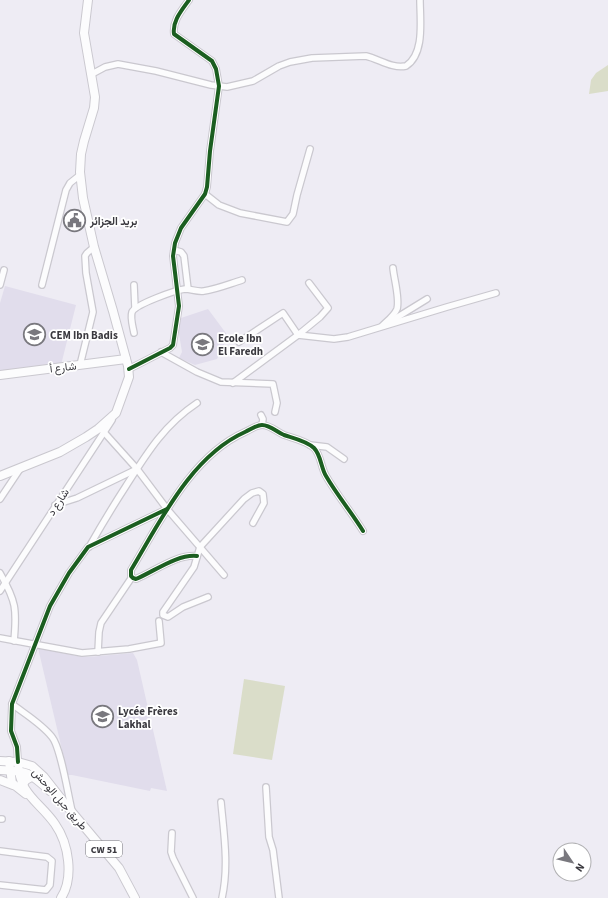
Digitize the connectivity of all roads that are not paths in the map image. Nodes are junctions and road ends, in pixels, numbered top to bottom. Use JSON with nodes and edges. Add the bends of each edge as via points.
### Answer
{"nodes":[{"id":1,"x":88,"y":0,"type":"edge"},
{"id":2,"x":189,"y":0,"type":"edge"},
{"id":3,"x":420,"y":0,"type":"edge"},
{"id":4,"x":92,"y":74,"type":"junction"},
{"id":5,"x":219,"y":86,"type":"junction"},
{"id":6,"x":310,"y":149,"type":"dead end"},
{"id":7,"x":80,"y":175,"type":"junction"},
{"id":8,"x":205,"y":194,"type":"junction"},
{"id":9,"x":94,"y":247,"type":"junction"},
{"id":10,"x":174,"y":250,"type":"junction"},
{"id":11,"x":393,"y":268,"type":"dead end"},
{"id":12,"x":4,"y":270,"type":"dead end"},
{"id":13,"x":242,"y":280,"type":"dead end"},
{"id":14,"x":309,"y":283,"type":"dead end"},
{"id":15,"x":0,"y":285,"type":"edge"},
{"id":16,"x":42,"y":285,"type":"dead end"},
{"id":17,"x":134,"y":285,"type":"dead end"},
{"id":18,"x":188,"y":289,"type":"junction"},
{"id":19,"x":176,"y":290,"type":"junction"},
{"id":20,"x":496,"y":293,"type":"dead end"},
{"id":21,"x":427,"y":300,"type":"dead end"},
{"id":22,"x":135,"y":308,"type":"junction"},
{"id":23,"x":382,"y":326,"type":"junction"},
{"id":24,"x":134,"y":333,"type":"dead end"},
{"id":25,"x":298,"y":335,"type":"junction"},
{"id":26,"x":239,"y":342,"type":"dead end"},
{"id":27,"x":161,"y":352,"type":"junction"},
{"id":28,"x":126,"y":359,"type":"junction"},
{"id":29,"x":80,"y":365,"type":"junction"},
{"id":30,"x":128,"y":369,"type":"junction"},
{"id":31,"x":0,"y":375,"type":"edge"},
{"id":32,"x":233,"y":382,"type":"junction"},
{"id":33,"x":197,"y":403,"type":"dead end"},
{"id":34,"x":275,"y":412,"type":"dead end"},
{"id":35,"x":261,"y":415,"type":"dead end"},
{"id":36,"x":262,"y":425,"type":"junction"},
{"id":37,"x":102,"y":430,"type":"junction"},
{"id":38,"x":309,"y":444,"type":"junction"},
{"id":39,"x":344,"y":459,"type":"dead end"},
{"id":40,"x":20,"y":468,"type":"junction"},
{"id":41,"x":136,"y":469,"type":"junction"},
{"id":42,"x":0,"y":476,"type":"edge"},
{"id":43,"x":0,"y":499,"type":"edge"},
{"id":44,"x":55,"y":505,"type":"junction"},
{"id":45,"x":167,"y":509,"type":"junction"},
{"id":46,"x":253,"y":523,"type":"dead end"},
{"id":47,"x":363,"y":531,"type":"dead end"},
{"id":48,"x":88,"y":547,"type":"junction"},
{"id":49,"x":200,"y":547,"type":"junction"},
{"id":50,"x":197,"y":556,"type":"junction"},
{"id":51,"x":0,"y":573,"type":"edge"},
{"id":52,"x":224,"y":575,"type":"dead end"},
{"id":53,"x":132,"y":577,"type":"junction"},
{"id":54,"x":6,"y":583,"type":"junction"},
{"id":55,"x":0,"y":591,"type":"edge"},
{"id":56,"x":208,"y":597,"type":"dead end"},
{"id":57,"x":159,"y":621,"type":"dead end"},
{"id":58,"x":0,"y":638,"type":"edge"},
{"id":59,"x":14,"y":641,"type":"junction"},
{"id":60,"x":34,"y":645,"type":"junction"},
{"id":61,"x":98,"y":652,"type":"junction"},
{"id":62,"x":12,"y":704,"type":"junction"},
{"id":63,"x":0,"y":760,"type":"edge"},
{"id":64,"x":10,"y":761,"type":"junction"},
{"id":65,"x":19,"y":766,"type":"junction"},
{"id":66,"x":0,"y":770,"type":"edge"},
{"id":67,"x":10,"y":770,"type":"junction"},
{"id":68,"x":33,"y":776,"type":"junction"},
{"id":69,"x":0,"y":780,"type":"edge"},
{"id":70,"x":22,"y":785,"type":"junction"},
{"id":71,"x":13,"y":786,"type":"junction"},
{"id":72,"x":266,"y":787,"type":"dead end"},
{"id":73,"x":30,"y":796,"type":"junction"},
{"id":74,"x":221,"y":802,"type":"dead end"},
{"id":75,"x":66,"y":805,"type":"junction"},
{"id":76,"x":73,"y":814,"type":"junction"},
{"id":77,"x":172,"y":833,"type":"dead end"},
{"id":78,"x":0,"y":851,"type":"edge"},
{"id":79,"x":0,"y":885,"type":"edge"},
{"id":80,"x":61,"y":898,"type":"edge"},
{"id":81,"x":134,"y":898,"type":"edge"},
{"id":82,"x":193,"y":898,"type":"edge"},
{"id":83,"x":222,"y":898,"type":"edge"},
{"id":84,"x":279,"y":898,"type":"edge"}],
"edges":[{"from":1,"to":4,"type":"main road","via":[[84,33]]},
{"from":2,"to":5,"type":"street","via":[[175,22],[174,34],[212,61]]},
{"from":3,"to":5,"type":"street","via":[[419,45],[415,59],[406,66],[396,66],[366,56],[312,58],[285,64],[253,81]]},
{"from":4,"to":5,"type":"street","via":[[118,64]]},
{"from":4,"to":7,"type":"main road","via":[[94,108],[81,154]]},
{"from":5,"to":8,"type":"street"},
{"from":6,"to":8,"type":"street","via":[[293,214],[287,222],[240,213],[219,205]]},
{"from":7,"to":9,"type":"main road"},
{"from":7,"to":16,"type":"street","via":[[66,190]]},
{"from":8,"to":10,"type":"street","via":[[181,228]]},
{"from":9,"to":28,"type":"main road"},
{"from":9,"to":29,"type":"street","via":[[85,256],[93,312]]},
{"from":10,"to":18,"type":"street","via":[[184,256]]},
{"from":10,"to":19,"type":"street"},
{"from":11,"to":23,"type":"street","via":[[397,308]]},
{"from":12,"to":15,"type":"street"},
{"from":13,"to":18,"type":"street","via":[[202,292]]},
{"from":14,"to":25,"type":"street","via":[[328,308]]},
{"from":17,"to":22,"type":"street"},
{"from":18,"to":19,"type":"street"},
{"from":19,"to":22,"type":"street"},
{"from":19,"to":27,"type":"street","via":[[179,306],[174,340],[170,348]]},
{"from":20,"to":23,"type":"street"},
{"from":21,"to":23,"type":"street"},
{"from":22,"to":24,"type":"street","via":[[131,317]]},
{"from":23,"to":25,"type":"street","via":[[334,339]]},
{"from":25,"to":26,"type":"street","via":[[283,313]]},
{"from":25,"to":32,"type":"street"},
{"from":27,"to":30,"type":"street"},
{"from":27,"to":32,"type":"street","via":[[221,382]]},
{"from":28,"to":29,"type":"main road","name":"شارع أ"},
{"from":28,"to":30,"type":"main road"},
{"from":29,"to":31,"type":"main road","name":"شارع أ"},
{"from":30,"to":37,"type":"main road","via":[[129,377],[116,413]]},
{"from":32,"to":34,"type":"street","via":[[273,384],[277,403]]},
{"from":33,"to":41,"type":"street","via":[[168,426]]},
{"from":35,"to":36,"type":"street"},
{"from":36,"to":38,"type":"street"},
{"from":36,"to":45,"type":"street","via":[[241,434],[213,453],[191,476]]},
{"from":37,"to":40,"type":"main road","via":[[60,452]]},
{"from":37,"to":41,"type":"street"},
{"from":37,"to":44,"type":"street","name":"شارع د"},
{"from":38,"to":39,"type":"street","via":[[327,447]]},
{"from":38,"to":47,"type":"street","via":[[317,453],[326,478]]},
{"from":40,"to":42,"type":"main road"},
{"from":40,"to":43,"type":"street"},
{"from":41,"to":44,"type":"street","via":[[77,498]]},
{"from":41,"to":45,"type":"street"},
{"from":41,"to":48,"type":"street"},
{"from":44,"to":54,"type":"street","name":"شارع د"},
{"from":45,"to":48,"type":"street"},
{"from":45,"to":49,"type":"street"},
{"from":45,"to":53,"type":"street","via":[[132,570]]},
{"from":46,"to":49,"type":"street","via":[[264,503],[263,494],[259,491],[244,500]]},
{"from":48,"to":60,"type":"street","via":[[50,606]]},
{"from":49,"to":50,"type":"street"},
{"from":49,"to":52,"type":"street"},
{"from":50,"to":53,"type":"street","via":[[189,555],[136,579]]},
{"from":50,"to":56,"type":"street","via":[[194,567],[163,615],[168,617],[183,607]]},
{"from":51,"to":54,"type":"street"},
{"from":53,"to":61,"type":"street","via":[[101,623]]},
{"from":54,"to":55,"type":"street","name":"شارع د"},
{"from":54,"to":59,"type":"street","via":[[13,597],[16,619]]},
{"from":57,"to":61,"type":"street","via":[[161,643]]},
{"from":58,"to":59,"type":"street"},
{"from":59,"to":60,"type":"street"},
{"from":60,"to":61,"type":"street","via":[[74,653]]},
{"from":60,"to":62,"type":"street"},
{"from":62,"to":65,"type":"street","via":[[12,730]]},
{"from":62,"to":76,"type":"street","via":[[42,726],[53,738]]},
{"from":63,"to":64,"type":"main road","name":"طريق جبل الوحش"},
{"from":64,"to":65,"type":"main road","name":"طريق جبل الوحش"},
{"from":64,"to":67,"type":"main road"},
{"from":65,"to":67,"type":"main road"},
{"from":65,"to":68,"type":"main road"},
{"from":65,"to":70,"type":"main road"},
{"from":65,"to":75,"type":"main road","name":"طريق جبل الوحش","via":[[32,766]]},
{"from":66,"to":67,"type":"main road"},
{"from":67,"to":71,"type":"main road"},
{"from":68,"to":70,"type":"main road"},
{"from":68,"to":75,"type":"main road"},
{"from":69,"to":71,"type":"main road"},
{"from":70,"to":73,"type":"main road"},
{"from":71,"to":73,"type":"main road"},
{"from":72,"to":84,"type":"street","via":[[269,837]]},
{"from":73,"to":80,"type":"main road","via":[[55,823],[63,840],[68,875]]},
{"from":74,"to":83,"type":"street","via":[[226,860]]},
{"from":75,"to":76,"type":"main road","name":"طريق جبل الوحش","number":"CW 51"},
{"from":76,"to":81,"type":"main road","name":"طريق جبل الوحش","number":"CW 51","via":[[119,868]]},
{"from":77,"to":82,"type":"street","via":[[173,858]]},
{"from":78,"to":79,"type":"street","via":[[47,857],[52,861],[50,885],[46,890]]}]}
